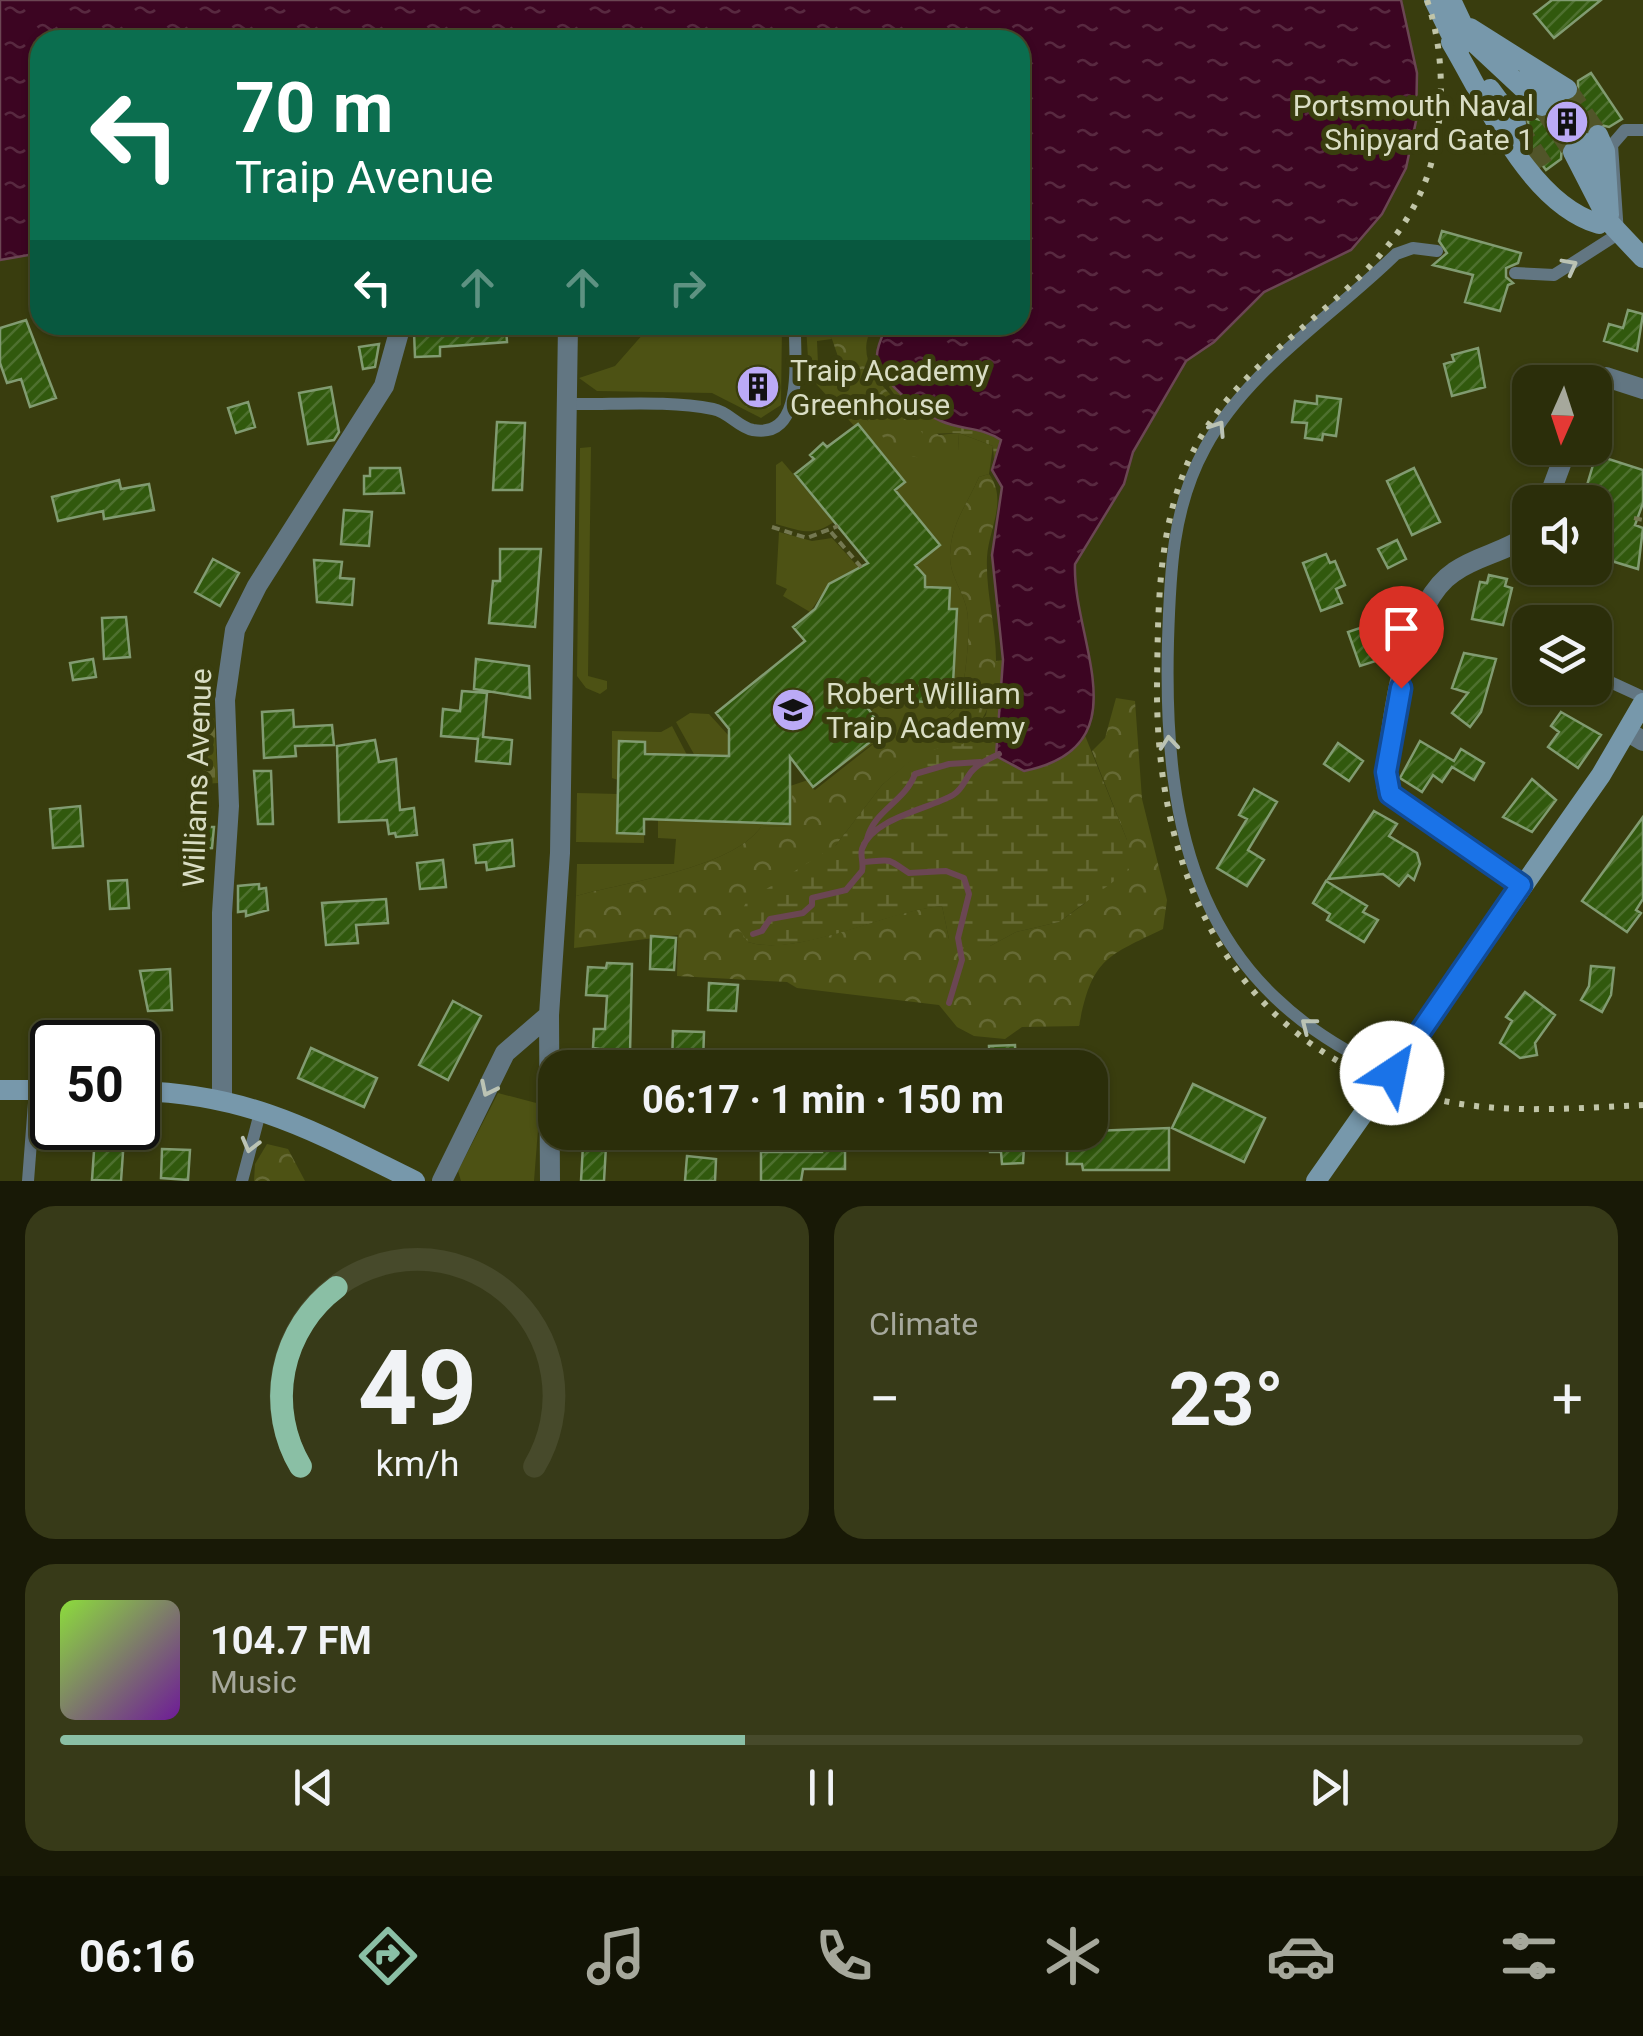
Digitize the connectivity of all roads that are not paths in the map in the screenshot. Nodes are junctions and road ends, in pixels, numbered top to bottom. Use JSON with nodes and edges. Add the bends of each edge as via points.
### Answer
{"nodes":[{"id":1,"x":1434,"y":0,"type":"edge"},
{"id":2,"x":1451,"y":0,"type":"edge"},
{"id":3,"x":1460,"y":22,"type":"junction"},
{"id":4,"x":1451,"y":42,"type":"junction"},
{"id":5,"x":1516,"y":124,"type":"tunnel mouth"},
{"id":6,"x":1643,"y":130,"type":"edge"},
{"id":7,"x":1546,"y":170,"type":"tunnel mouth"},
{"id":8,"x":1609,"y":227,"type":"junction"},
{"id":9,"x":1437,"y":251,"type":"dead end"},
{"id":10,"x":1643,"y":258,"type":"edge"},
{"id":11,"x":1516,"y":273,"type":"dead end"},
{"id":12,"x":399,"y":335,"type":"edge"},
{"id":13,"x":568,"y":335,"type":"edge"},
{"id":14,"x":794,"y":335,"type":"edge"},
{"id":15,"x":1612,"y":379,"type":"edge"},
{"id":16,"x":1643,"y":389,"type":"edge"},
{"id":17,"x":567,"y":404,"type":"junction"},
{"id":18,"x":1512,"y":542,"type":"edge"},
{"id":19,"x":1612,"y":684,"type":"edge"},
{"id":20,"x":1643,"y":700,"type":"edge"},
{"id":21,"x":1635,"y":736,"type":"edge"},
{"id":22,"x":1521,"y":885,"type":"junction"},
{"id":23,"x":549,"y":1015,"type":"junction"},
{"id":24,"x":1392,"y":1073,"type":"junction"},
{"id":25,"x":2,"y":1088,"type":"edge"},
{"id":26,"x":30,"y":1089,"type":"edge"},
{"id":27,"x":160,"y":1093,"type":"edge"},
{"id":28,"x":222,"y":1098,"type":"junction"},
{"id":29,"x":261,"y":1109,"type":"junction"},
{"id":30,"x":33,"y":1150,"type":"edge"},
{"id":31,"x":28,"y":1181,"type":"edge"},
{"id":32,"x":242,"y":1181,"type":"edge"},
{"id":33,"x":416,"y":1181,"type":"edge"},
{"id":34,"x":442,"y":1181,"type":"edge"},
{"id":35,"x":550,"y":1181,"type":"edge"},
{"id":36,"x":1316,"y":1181,"type":"edge"}],
"edges":[{"from":1,"to":4,"type":"street"},
{"from":2,"to":3,"type":"street"},
{"from":3,"to":3,"type":"street","via":[[1474,43],[1555,97]]},
{"from":4,"to":5,"type":"street"},
{"from":4,"to":8,"type":"street","via":[[1483,102],[1550,195],[1571,214]]},
{"from":6,"to":8,"type":"lane","via":[[1625,130],[1612,146]]},
{"from":7,"to":8,"type":"street","via":[[1576,208]]},
{"from":8,"to":8,"type":"street","via":[[1586,143],[1605,151]]},
{"from":8,"to":10,"type":"street"},
{"from":11,"to":8,"type":"lane","one_way":true,"via":[[1554,275]]},
{"from":24,"to":9,"type":"lane","one_way":true,"via":[[1343,1050],[1272,995],[1220,928],[1199,888],[1178,818],[1168,741],[1170,582],[1189,485],[1228,412],[1396,254]]},
{"from":12,"to":28,"type":"street","name":"Williams Avenue","via":[[384,386],[236,630],[225,700]]},
{"from":13,"to":17,"type":"street"},
{"from":14,"to":17,"type":"lane","via":[[793,400],[779,424],[765,430],[713,409]]},
{"from":15,"to":16,"type":"street"},
{"from":17,"to":23,"type":"street","via":[[560,853]]},
{"from":18,"to":22,"type":"street","via":[[1470,562],[1430,594],[1420,612],[1386,784],[1396,800]]},
{"from":19,"to":20,"type":"lane"},
{"from":20,"to":21,"type":"street"},
{"from":21,"to":22,"type":"street"},
{"from":22,"to":24,"type":"street"},
{"from":23,"to":34,"type":"street","one_way":true,"via":[[506,1053]]},
{"from":23,"to":35,"type":"street"},
{"from":24,"to":36,"type":"street"},
{"from":25,"to":26,"type":"street"},
{"from":27,"to":28,"type":"street"},
{"from":28,"to":29,"type":"street"},
{"from":29,"to":32,"type":"lane","one_way":true},
{"from":29,"to":33,"type":"street"},
{"from":30,"to":31,"type":"lane"}]}
